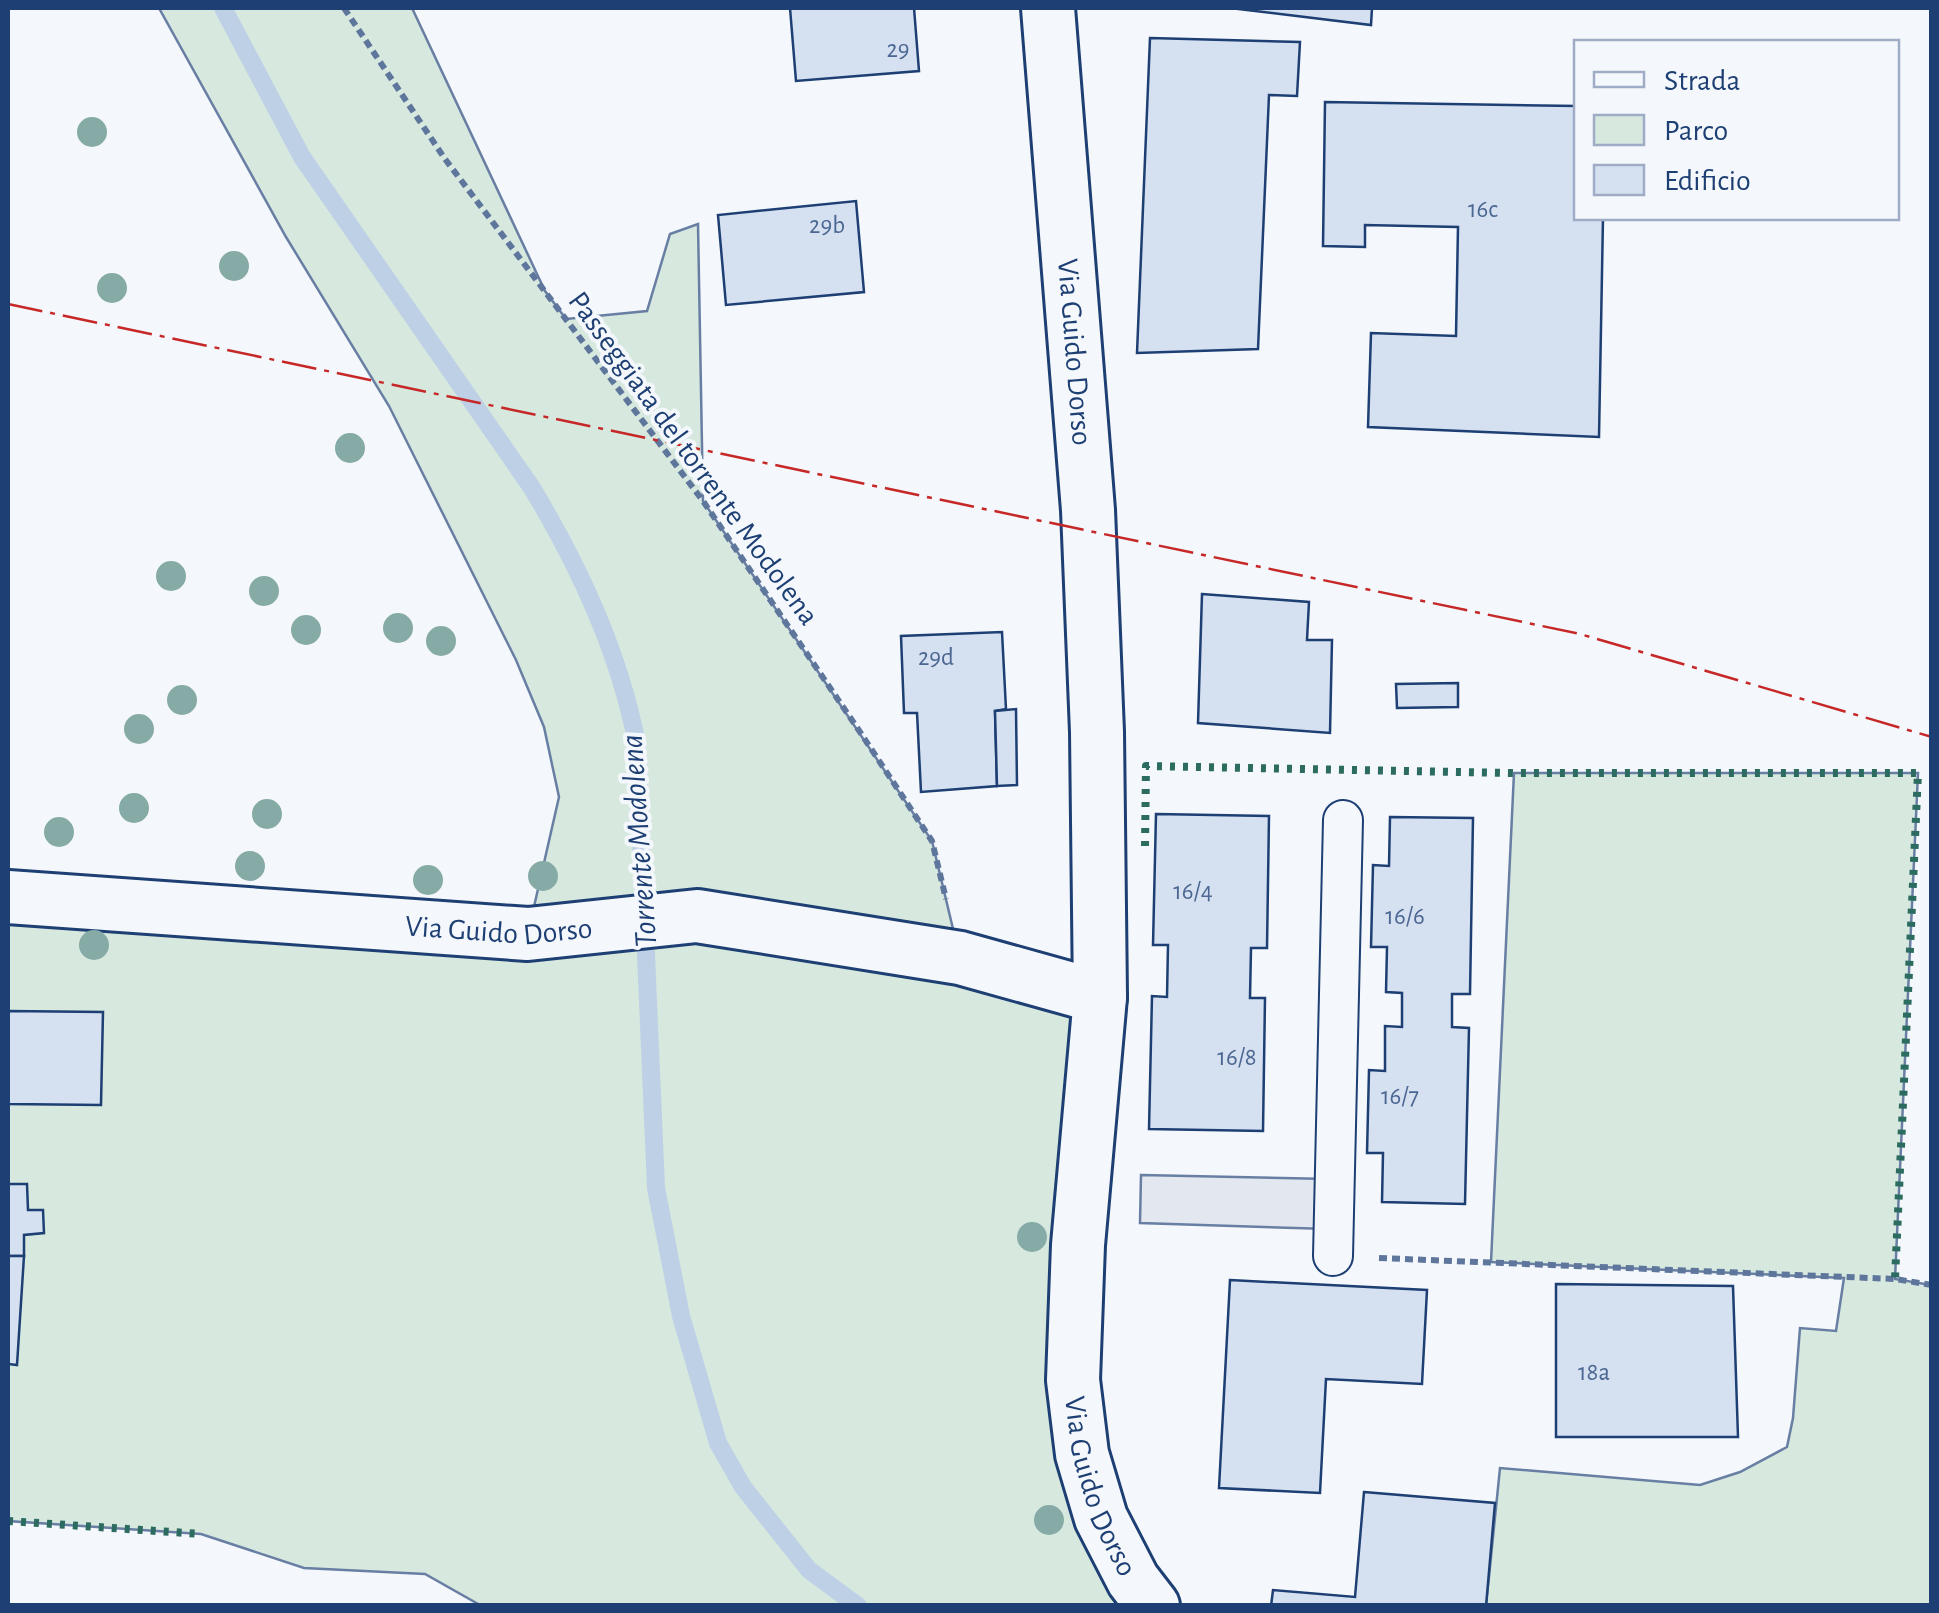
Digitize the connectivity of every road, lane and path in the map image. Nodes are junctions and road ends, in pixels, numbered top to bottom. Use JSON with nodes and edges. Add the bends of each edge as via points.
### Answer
{"nodes":[{"id":1,"x":344,"y":8,"type":"edge"},
{"id":2,"x":1048,"y":8,"type":"edge"},
{"id":3,"x":1343,"y":820,"type":"dead end"},
{"id":4,"x":8,"y":897,"type":"edge"},
{"id":5,"x":960,"y":958,"type":"junction"},
{"id":6,"x":1100,"y":997,"type":"junction"},
{"id":7,"x":1350,"y":1256,"type":"joint"},
{"id":8,"x":1932,"y":1285,"type":"edge"},
{"id":9,"x":1154,"y":1606,"type":"edge"}],
"edges":[{"from":1,"to":5,"type":"path","name":"Passeggiata del torrente Modolena","via":[[444,159],[703,500],[932,841]]},
{"from":2,"to":6,"type":"street","name":"Via Guido Dorso","via":[[1090,550]]},
{"from":3,"to":7,"type":"street"},
{"from":4,"to":5,"type":"street","name":"Via Guido Dorso","via":[[528,934],[697,916]]},
{"from":5,"to":6,"type":"street","name":"Via Guido Dorso"},
{"from":6,"to":9,"type":"street","name":"Via Guido Dorso","via":[[1073,1380],[1082,1454],[1101,1518]]},
{"from":7,"to":8,"type":"path"}]}
